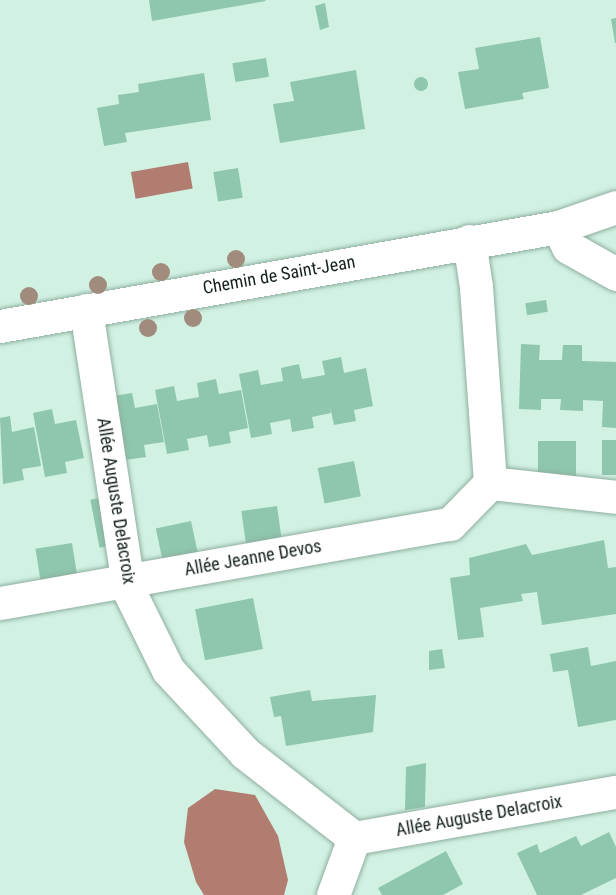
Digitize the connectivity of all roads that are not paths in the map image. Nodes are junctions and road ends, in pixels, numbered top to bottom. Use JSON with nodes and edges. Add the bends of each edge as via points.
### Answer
{"nodes":[{"id":1,"x":616,"y":207,"type":"edge"},
{"id":2,"x":558,"y":227,"type":"junction"},
{"id":3,"x":469,"y":241,"type":"junction"},
{"id":4,"x":616,"y":274,"type":"edge"},
{"id":5,"x":86,"y":310,"type":"junction"},
{"id":6,"x":0,"y":326,"type":"edge"},
{"id":7,"x":490,"y":483,"type":"junction"},
{"id":8,"x":616,"y":497,"type":"edge"},
{"id":9,"x":128,"y":580,"type":"junction"},
{"id":10,"x":0,"y":603,"type":"edge"},
{"id":11,"x":616,"y":792,"type":"edge"},
{"id":12,"x":354,"y":838,"type":"junction"},
{"id":13,"x":333,"y":895,"type":"edge"}],
"edges":[{"from":1,"to":2,"type":"street","name":"Chemin de Saint-Jean"},
{"from":2,"to":3,"type":"street","name":"Chemin de Saint-Jean"},
{"from":2,"to":4,"type":"street","via":[[568,247]]},
{"from":3,"to":5,"type":"street","name":"Chemin de Saint-Jean"},
{"from":3,"to":7,"type":"street","via":[[477,287]]},
{"from":5,"to":6,"type":"street","name":"Chemin de Saint-Jean"},
{"from":5,"to":9,"type":"street","name":"Allée Auguste Delacroix"},
{"from":7,"to":8,"type":"street"},
{"from":7,"to":9,"type":"street","name":"Allée Jeanne Devos","via":[[450,524]]},
{"from":9,"to":10,"type":"street","name":"Allée Jeanne Devos"},
{"from":9,"to":12,"type":"street","name":"Allée Auguste Delacroix","via":[[168,670],[245,753]]},
{"from":11,"to":12,"type":"street","name":"Allée Auguste Delacroix"},
{"from":12,"to":13,"type":"street"}]}
